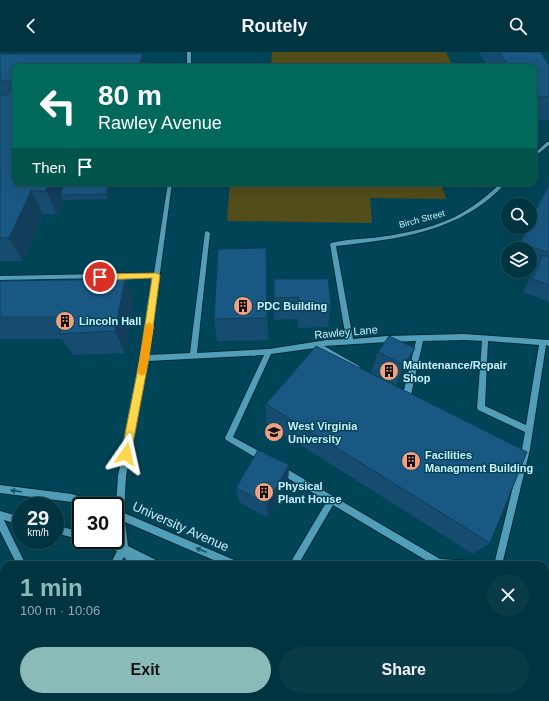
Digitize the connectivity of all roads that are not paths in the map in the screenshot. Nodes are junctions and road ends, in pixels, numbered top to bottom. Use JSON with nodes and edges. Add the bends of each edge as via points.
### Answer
{"nodes":[{"id":1,"x":189,"y":52,"type":"edge"},
{"id":2,"x":189,"y":64,"type":"edge"},
{"id":3,"x":549,"y":143,"type":"edge"},
{"id":4,"x":537,"y":153,"type":"edge"},
{"id":5,"x":170,"y":186,"type":"edge"},
{"id":6,"x":500,"y":186,"type":"edge"},
{"id":7,"x":207,"y":233,"type":"dead end"},
{"id":8,"x":157,"y":275,"type":"junction"},
{"id":9,"x":0,"y":278,"type":"edge"},
{"id":10,"x":420,"y":338,"type":"junction"},
{"id":11,"x":485,"y":338,"type":"junction"},
{"id":12,"x":350,"y":341,"type":"junction"},
{"id":13,"x":546,"y":342,"type":"edge"},
{"id":14,"x":316,"y":345,"type":"junction"},
{"id":15,"x":269,"y":352,"type":"junction"},
{"id":16,"x":193,"y":356,"type":"junction"},
{"id":17,"x":145,"y":358,"type":"junction"},
{"id":18,"x":361,"y":370,"type":"edge"},
{"id":19,"x":394,"y":388,"type":"edge"},
{"id":20,"x":529,"y":430,"type":"junction"},
{"id":21,"x":0,"y":489,"type":"edge"},
{"id":22,"x":120,"y":497,"type":"edge"},
{"id":23,"x":72,"y":498,"type":"edge"},
{"id":24,"x":332,"y":500,"type":"junction"},
{"id":25,"x":0,"y":515,"type":"edge"},
{"id":26,"x":124,"y":517,"type":"edge"},
{"id":27,"x":12,"y":518,"type":"edge"},
{"id":28,"x":0,"y":522,"type":"edge"},
{"id":29,"x":124,"y":549,"type":"junction"},
{"id":30,"x":20,"y":561,"type":"edge"},
{"id":31,"x":116,"y":561,"type":"edge"},
{"id":32,"x":132,"y":561,"type":"edge"},
{"id":33,"x":149,"y":561,"type":"edge"},
{"id":34,"x":227,"y":561,"type":"edge"},
{"id":35,"x":295,"y":561,"type":"edge"},
{"id":36,"x":436,"y":561,"type":"edge"},
{"id":37,"x":499,"y":561,"type":"edge"}],
"edges":[{"from":1,"to":2,"type":"street"},
{"from":3,"to":4,"type":"street"},
{"from":5,"to":8,"type":"street"},
{"from":6,"to":12,"type":"street","name":"Birch Street","via":[[472,210],[436,226],[359,242],[333,244]]},
{"from":7,"to":16,"type":"street"},
{"from":8,"to":9,"type":"street"},
{"from":8,"to":17,"type":"street"},
{"from":10,"to":11,"type":"street","name":"Rawley Lane"},
{"from":10,"to":12,"type":"street","name":"Rawley Lane"},
{"from":10,"to":19,"type":"street","via":[[407,395]]},
{"from":11,"to":13,"type":"street","name":"Rawley Lane"},
{"from":11,"to":20,"type":"street","via":[[480,408]]},
{"from":12,"to":14,"type":"street","name":"Rawley Lane"},
{"from":13,"to":20,"type":"street"},
{"from":14,"to":15,"type":"street","name":"Rawley Lane"},
{"from":14,"to":18,"type":"street"},
{"from":15,"to":16,"type":"street","name":"Rawley Lane"},
{"from":15,"to":24,"type":"street","via":[[230,438]]},
{"from":16,"to":17,"type":"street","name":"Rawley Lane"},
{"from":17,"to":22,"type":"street"},
{"from":20,"to":37,"type":"street"},
{"from":23,"to":21,"type":"street","one_way":true},
{"from":24,"to":35,"type":"street"},
{"from":24,"to":36,"type":"street"},
{"from":25,"to":27,"type":"street"},
{"from":34,"to":26,"type":"street","name":"University Avenue","one_way":true},
{"from":28,"to":30,"type":"street"},
{"from":29,"to":31,"type":"street"},
{"from":29,"to":32,"type":"street"},
{"from":29,"to":33,"type":"street"}]}
